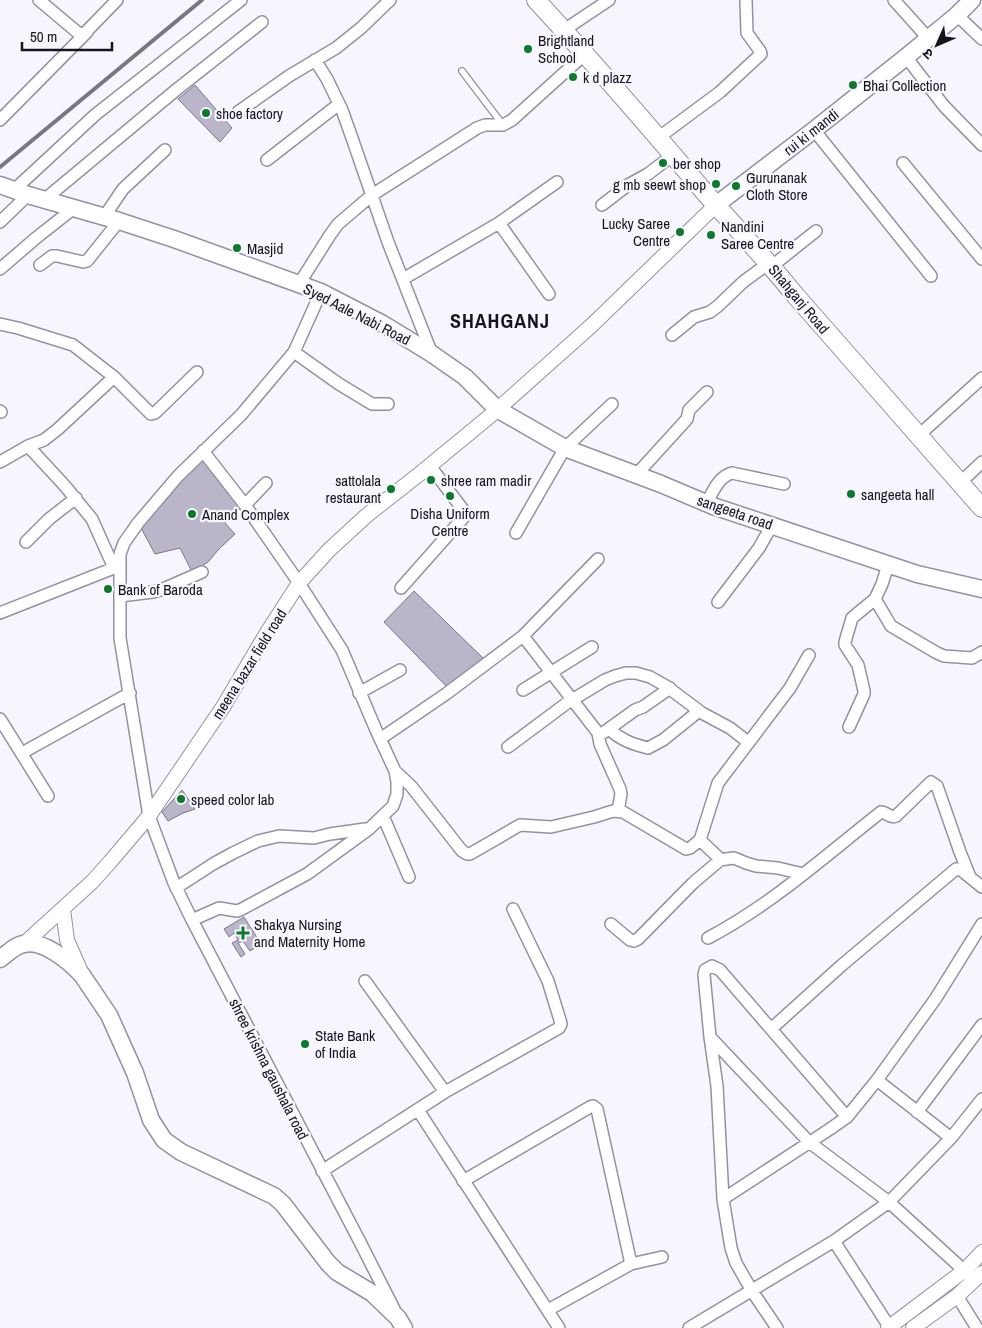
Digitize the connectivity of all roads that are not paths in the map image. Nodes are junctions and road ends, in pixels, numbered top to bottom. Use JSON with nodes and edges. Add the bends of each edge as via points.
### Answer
{"nodes":[{"id":1,"x":39,"y":0,"type":"edge"},
{"id":2,"x":117,"y":0,"type":"edge"},
{"id":3,"x":241,"y":0,"type":"edge"},
{"id":4,"x":390,"y":0,"type":"edge"},
{"id":5,"x":536,"y":0,"type":"edge"},
{"id":6,"x":610,"y":0,"type":"edge"},
{"id":7,"x":746,"y":0,"type":"edge"},
{"id":8,"x":894,"y":0,"type":"edge"},
{"id":9,"x":972,"y":0,"type":"edge"},
{"id":10,"x":957,"y":15,"type":"junction"},
{"id":11,"x":262,"y":22,"type":"dead end"},
{"id":12,"x":564,"y":30,"type":"junction"},
{"id":13,"x":87,"y":32,"type":"junction"},
{"id":14,"x":928,"y":38,"type":"junction"},
{"id":15,"x":982,"y":39,"type":"edge"},
{"id":16,"x":585,"y":54,"type":"junction"},
{"id":17,"x":906,"y":57,"type":"junction"},
{"id":18,"x":315,"y":60,"type":"junction"},
{"id":19,"x":462,"y":72,"type":"dead end"},
{"id":20,"x":339,"y":104,"type":"junction"},
{"id":21,"x":238,"y":112,"type":"dead end"},
{"id":22,"x":0,"y":120,"type":"edge"},
{"id":23,"x":503,"y":125,"type":"junction"},
{"id":24,"x":814,"y":130,"type":"junction"},
{"id":25,"x":658,"y":138,"type":"junction"},
{"id":26,"x":982,"y":144,"type":"edge"},
{"id":27,"x":165,"y":150,"type":"dead end"},
{"id":28,"x":673,"y":155,"type":"junction"},
{"id":29,"x":268,"y":160,"type":"dead end"},
{"id":30,"x":903,"y":163,"type":"dead end"},
{"id":31,"x":557,"y":182,"type":"dead end"},
{"id":32,"x":14,"y":190,"type":"edge"},
{"id":33,"x":372,"y":195,"type":"junction"},
{"id":34,"x":44,"y":200,"type":"junction"},
{"id":35,"x":602,"y":205,"type":"dead end"},
{"id":36,"x":716,"y":205,"type":"junction"},
{"id":37,"x":74,"y":208,"type":"junction"},
{"id":38,"x":111,"y":219,"type":"junction"},
{"id":39,"x":0,"y":222,"type":"edge"},
{"id":40,"x":499,"y":223,"type":"junction"},
{"id":41,"x":816,"y":231,"type":"dead end"},
{"id":42,"x":982,"y":259,"type":"edge"},
{"id":43,"x":40,"y":265,"type":"dead end"},
{"id":44,"x":771,"y":265,"type":"junction"},
{"id":45,"x":0,"y":269,"type":"edge"},
{"id":46,"x":931,"y":276,"type":"dead end"},
{"id":47,"x":403,"y":278,"type":"junction"},
{"id":48,"x":299,"y":284,"type":"junction"},
{"id":49,"x":321,"y":292,"type":"junction"},
{"id":50,"x":549,"y":294,"type":"dead end"},
{"id":51,"x":0,"y":324,"type":"edge"},
{"id":52,"x":672,"y":335,"type":"dead end"},
{"id":53,"x":294,"y":352,"type":"junction"},
{"id":54,"x":432,"y":354,"type":"junction"},
{"id":55,"x":197,"y":372,"type":"dead end"},
{"id":56,"x":114,"y":377,"type":"junction"},
{"id":57,"x":982,"y":378,"type":"edge"},
{"id":58,"x":707,"y":392,"type":"dead end"},
{"id":59,"x":388,"y":404,"type":"dead end"},
{"id":60,"x":612,"y":404,"type":"dead end"},
{"id":61,"x":497,"y":409,"type":"junction"},
{"id":62,"x":918,"y":436,"type":"junction"},
{"id":63,"x":28,"y":446,"type":"junction"},
{"id":64,"x":565,"y":448,"type":"junction"},
{"id":65,"x":203,"y":451,"type":"junction"},
{"id":66,"x":0,"y":462,"type":"edge"},
{"id":67,"x":982,"y":462,"type":"edge"},
{"id":68,"x":430,"y":466,"type":"junction"},
{"id":69,"x":636,"y":476,"type":"junction"},
{"id":70,"x":266,"y":483,"type":"dead end"},
{"id":71,"x":960,"y":483,"type":"junction"},
{"id":72,"x":784,"y":484,"type":"dead end"},
{"id":73,"x":76,"y":498,"type":"junction"},
{"id":74,"x":244,"y":504,"type":"junction"},
{"id":75,"x":706,"y":504,"type":"junction"},
{"id":76,"x":982,"y":508,"type":"edge"},
{"id":77,"x":772,"y":525,"type":"junction"},
{"id":78,"x":516,"y":532,"type":"dead end"},
{"id":79,"x":26,"y":542,"type":"dead end"},
{"id":80,"x":598,"y":560,"type":"dead end"},
{"id":81,"x":888,"y":565,"type":"junction"},
{"id":82,"x":117,"y":568,"type":"junction"},
{"id":83,"x":202,"y":572,"type":"dead end"},
{"id":84,"x":299,"y":583,"type":"junction"},
{"id":85,"x":401,"y":588,"type":"dead end"},
{"id":86,"x":982,"y":589,"type":"edge"},
{"id":87,"x":120,"y":596,"type":"junction"},
{"id":88,"x":875,"y":599,"type":"junction"},
{"id":89,"x":718,"y":602,"type":"dead end"},
{"id":90,"x":0,"y":613,"type":"edge"},
{"id":91,"x":523,"y":636,"type":"junction"},
{"id":92,"x":592,"y":647,"type":"dead end"},
{"id":93,"x":982,"y":652,"type":"edge"},
{"id":94,"x":808,"y":655,"type":"dead end"},
{"id":95,"x":400,"y":670,"type":"dead end"},
{"id":96,"x":552,"y":672,"type":"junction"},
{"id":97,"x":670,"y":688,"type":"junction"},
{"id":98,"x":523,"y":690,"type":"dead end"},
{"id":99,"x":130,"y":693,"type":"junction"},
{"id":100,"x":359,"y":693,"type":"junction"},
{"id":101,"x":573,"y":700,"type":"junction"},
{"id":102,"x":699,"y":710,"type":"junction"},
{"id":103,"x":0,"y":719,"type":"edge"},
{"id":104,"x":849,"y":727,"type":"dead end"},
{"id":105,"x":604,"y":732,"type":"junction"},
{"id":106,"x":380,"y":739,"type":"junction"},
{"id":107,"x":748,"y":742,"type":"junction"},
{"id":108,"x":508,"y":747,"type":"dead end"},
{"id":109,"x":22,"y":753,"type":"junction"},
{"id":110,"x":395,"y":771,"type":"junction"},
{"id":111,"x":48,"y":796,"type":"dead end"},
{"id":112,"x":618,"y":811,"type":"junction"},
{"id":113,"x":149,"y":816,"type":"junction"},
{"id":114,"x":383,"y":816,"type":"junction"},
{"id":115,"x":369,"y":829,"type":"junction"},
{"id":116,"x":700,"y":840,"type":"junction"},
{"id":117,"x":719,"y":860,"type":"junction"},
{"id":118,"x":803,"y":874,"type":"junction"},
{"id":119,"x":409,"y":876,"type":"dead end"},
{"id":120,"x":970,"y":877,"type":"junction"},
{"id":121,"x":982,"y":887,"type":"edge"},
{"id":122,"x":176,"y":888,"type":"junction"},
{"id":123,"x":63,"y":909,"type":"junction"},
{"id":124,"x":513,"y":910,"type":"dead end"},
{"id":125,"x":192,"y":920,"type":"junction"},
{"id":126,"x":611,"y":924,"type":"dead end"},
{"id":127,"x":982,"y":924,"type":"edge"},
{"id":128,"x":708,"y":938,"type":"dead end"},
{"id":129,"x":25,"y":943,"type":"junction"},
{"id":130,"x":1,"y":955,"type":"edge"},
{"id":131,"x":82,"y":975,"type":"junction"},
{"id":132,"x":365,"y":981,"type":"dead end"},
{"id":133,"x":982,"y":1025,"type":"edge"},
{"id":134,"x":771,"y":1029,"type":"junction"},
{"id":135,"x":710,"y":1037,"type":"junction"},
{"id":136,"x":877,"y":1080,"type":"junction"},
{"id":137,"x":445,"y":1092,"type":"junction"},
{"id":138,"x":982,"y":1099,"type":"edge"},
{"id":139,"x":418,"y":1110,"type":"junction"},
{"id":140,"x":917,"y":1112,"type":"junction"},
{"id":141,"x":847,"y":1117,"type":"junction"},
{"id":142,"x":950,"y":1138,"type":"junction"},
{"id":143,"x":809,"y":1142,"type":"junction"},
{"id":144,"x":322,"y":1170,"type":"junction"},
{"id":145,"x":463,"y":1181,"type":"junction"},
{"id":146,"x":723,"y":1198,"type":"junction"},
{"id":147,"x":889,"y":1202,"type":"junction"},
{"id":148,"x":834,"y":1240,"type":"junction"},
{"id":149,"x":982,"y":1252,"type":"edge"},
{"id":150,"x":662,"y":1256,"type":"dead end"},
{"id":151,"x":631,"y":1264,"type":"junction"},
{"id":152,"x":965,"y":1270,"type":"junction"},
{"id":153,"x":978,"y":1277,"type":"edge"},
{"id":154,"x":752,"y":1291,"type":"junction"},
{"id":155,"x":957,"y":1296,"type":"junction"},
{"id":156,"x":548,"y":1310,"type":"junction"},
{"id":157,"x":401,"y":1323,"type":"edge"},
{"id":158,"x":559,"y":1328,"type":"edge"},
{"id":159,"x":689,"y":1328,"type":"edge"},
{"id":160,"x":777,"y":1328,"type":"edge"},
{"id":161,"x":889,"y":1328,"type":"edge"},
{"id":162,"x":913,"y":1328,"type":"edge"},
{"id":163,"x":977,"y":1328,"type":"edge"}],
"edges":[{"from":1,"to":13,"type":"street","via":[[77,32]]},
{"from":2,"to":13,"type":"street"},
{"from":3,"to":32,"type":"street","via":[[95,115]]},
{"from":4,"to":18,"type":"street","via":[[336,48]]},
{"from":5,"to":12,"type":"main road","name":"Shahganj Road"},
{"from":6,"to":12,"type":"street"},
{"from":7,"to":25,"type":"street","via":[[746,33],[761,54],[720,92]]},
{"from":8,"to":14,"type":"street"},
{"from":9,"to":10,"type":"main road","name":"rui ki mandi"},
{"from":10,"to":14,"type":"main road","name":"rui ki mandi"},
{"from":10,"to":15,"type":"street"},
{"from":11,"to":34,"type":"street"},
{"from":12,"to":16,"type":"main road","name":"Shahganj Road"},
{"from":13,"to":22,"type":"street"},
{"from":14,"to":17,"type":"main road","name":"rui ki mandi"},
{"from":16,"to":23,"type":"street"},
{"from":16,"to":25,"type":"main road","name":"Shahganj Road"},
{"from":17,"to":24,"type":"main road","name":"rui ki mandi"},
{"from":17,"to":26,"type":"street","via":[[944,106]]},
{"from":18,"to":20,"type":"street"},
{"from":18,"to":21,"type":"street"},
{"from":19,"to":23,"type":"lane"},
{"from":20,"to":29,"type":"street"},
{"from":20,"to":33,"type":"street"},
{"from":23,"to":33,"type":"street","via":[[477,128]]},
{"from":24,"to":36,"type":"main road","name":"rui ki mandi"},
{"from":24,"to":46,"type":"street"},
{"from":25,"to":28,"type":"main road","name":"Shahganj Road"},
{"from":27,"to":38,"type":"street","via":[[123,189]]},
{"from":28,"to":35,"type":"street"},
{"from":28,"to":36,"type":"main road","name":"Shahganj Road"},
{"from":30,"to":42,"type":"street"},
{"from":31,"to":40,"type":"street"},
{"from":32,"to":34,"type":"main road","name":"Syed Aale Nabi Road"},
{"from":32,"to":39,"type":"street"},
{"from":33,"to":47,"type":"street"},
{"from":33,"to":48,"type":"street","via":[[338,224]]},
{"from":34,"to":37,"type":"main road","name":"Syed Aale Nabi Road"},
{"from":36,"to":44,"type":"main road","name":"Shahganj Road"},
{"from":36,"to":61,"type":"street","name":"rui ki mandi","via":[[592,326]]},
{"from":37,"to":38,"type":"main road","name":"Syed Aale Nabi Road"},
{"from":37,"to":45,"type":"street"},
{"from":38,"to":43,"type":"street","via":[[87,261],[52,256]]},
{"from":38,"to":48,"type":"main road","name":"Syed Aale Nabi Road"},
{"from":40,"to":47,"type":"street"},
{"from":40,"to":50,"type":"street"},
{"from":41,"to":44,"type":"street"},
{"from":44,"to":52,"type":"street","via":[[743,282],[710,312],[694,317]]},
{"from":44,"to":62,"type":"main road","name":"Shahganj Road"},
{"from":47,"to":54,"type":"street"},
{"from":48,"to":49,"type":"main road","name":"Syed Aale Nabi Road"},
{"from":49,"to":53,"type":"street","name":"shree krishna gaushala road"},
{"from":49,"to":54,"type":"main road","name":"Syed Aale Nabi Road"},
{"from":51,"to":56,"type":"street","via":[[73,345]]},
{"from":53,"to":59,"type":"street","via":[[372,404]]},
{"from":53,"to":65,"type":"street","name":"shree krishna gaushala road","via":[[241,415]]},
{"from":54,"to":61,"type":"main road","name":"Syed Aale Nabi Road","via":[[465,377]]},
{"from":55,"to":56,"type":"street","via":[[154,414]]},
{"from":56,"to":63,"type":"street","via":[[58,430]]},
{"from":57,"to":62,"type":"street"},
{"from":58,"to":69,"type":"street"},
{"from":60,"to":64,"type":"street"},
{"from":61,"to":64,"type":"main road","name":"sangeeta road"},
{"from":61,"to":68,"type":"street","name":"meena bazar field road"},
{"from":62,"to":71,"type":"main road","name":"Shahganj Road"},
{"from":63,"to":66,"type":"street"},
{"from":63,"to":73,"type":"street"},
{"from":64,"to":69,"type":"main road","name":"sangeeta road"},
{"from":64,"to":78,"type":"street"},
{"from":65,"to":74,"type":"street"},
{"from":65,"to":82,"type":"street","name":"shree krishna gaushala road","via":[[138,523],[124,543]]},
{"from":67,"to":71,"type":"street"},
{"from":68,"to":84,"type":"street","name":"meena bazar field road","via":[[366,516]]},
{"from":68,"to":85,"type":"street","via":[[465,514]]},
{"from":69,"to":75,"type":"main road","name":"sangeeta road"},
{"from":70,"to":74,"type":"street"},
{"from":71,"to":76,"type":"main road","name":"Shahganj Road"},
{"from":72,"to":75,"type":"street","via":[[728,474],[718,482]]},
{"from":73,"to":79,"type":"street","via":[[49,518]]},
{"from":73,"to":82,"type":"street","via":[[92,519]]},
{"from":74,"to":84,"type":"street"},
{"from":75,"to":77,"type":"main road","name":"sangeeta road"},
{"from":77,"to":81,"type":"main road","name":"sangeeta road"},
{"from":77,"to":89,"type":"street","via":[[759,548]]},
{"from":80,"to":91,"type":"street"},
{"from":81,"to":86,"type":"main road","name":"sangeeta road"},
{"from":81,"to":88,"type":"street"},
{"from":82,"to":87,"type":"street","name":"shree krishna gaushala road"},
{"from":82,"to":90,"type":"street"},
{"from":83,"to":87,"type":"street","via":[[160,590]]},
{"from":84,"to":100,"type":"street","via":[[342,650]]},
{"from":84,"to":113,"type":"street","name":"meena bazar field road","via":[[223,707]]},
{"from":87,"to":99,"type":"street","name":"shree krishna gaushala road","via":[[120,638]]},
{"from":88,"to":93,"type":"street","via":[[891,626],[941,655],[972,658]]},
{"from":88,"to":104,"type":"street","via":[[852,618],[845,642],[858,665],[864,691]]},
{"from":91,"to":96,"type":"street"},
{"from":91,"to":106,"type":"street"},
{"from":92,"to":96,"type":"street"},
{"from":94,"to":107,"type":"street","via":[[790,688]]},
{"from":95,"to":100,"type":"street"},
{"from":96,"to":98,"type":"street"},
{"from":96,"to":101,"type":"street"},
{"from":97,"to":101,"type":"street","via":[[650,677],[626,673],[605,680]]},
{"from":97,"to":102,"type":"street"},
{"from":97,"to":105,"type":"street"},
{"from":99,"to":109,"type":"street"},
{"from":99,"to":113,"type":"street","name":"shree krishna gaushala road"},
{"from":100,"to":106,"type":"street"},
{"from":101,"to":105,"type":"street"},
{"from":101,"to":108,"type":"street"},
{"from":102,"to":105,"type":"street","via":[[663,740],[648,748]]},
{"from":102,"to":107,"type":"street"},
{"from":103,"to":109,"type":"street"},
{"from":105,"to":112,"type":"street","via":[[600,744],[620,790]]},
{"from":106,"to":110,"type":"street"},
{"from":107,"to":116,"type":"street","via":[[718,783]]},
{"from":109,"to":111,"type":"street"},
{"from":110,"to":112,"type":"street","via":[[467,854],[520,825],[551,827]]},
{"from":110,"to":114,"type":"street","via":[[398,794]]},
{"from":112,"to":116,"type":"street","via":[[686,848]]},
{"from":113,"to":122,"type":"street","name":"shree krishna gaushala road"},
{"from":113,"to":123,"type":"street","name":"meena bazar field road","via":[[110,862]]},
{"from":114,"to":115,"type":"street"},
{"from":114,"to":119,"type":"street"},
{"from":115,"to":122,"type":"street","via":[[314,838],[279,836],[258,841],[226,856]]},
{"from":115,"to":125,"type":"street","via":[[307,874],[240,910],[219,908]]},
{"from":116,"to":117,"type":"street"},
{"from":117,"to":118,"type":"street","via":[[734,858],[756,866]]},
{"from":117,"to":126,"type":"street","via":[[638,939],[630,940]]},
{"from":118,"to":120,"type":"street","via":[[881,812],[896,816],[932,782]]},
{"from":118,"to":128,"type":"street","via":[[734,924]]},
{"from":120,"to":121,"type":"street"},
{"from":120,"to":134,"type":"street","via":[[956,869]]},
{"from":122,"to":125,"type":"street","name":"shree krishna gaushala road"},
{"from":123,"to":129,"type":"street","name":"meena bazar field road"},
{"from":123,"to":131,"type":"street","via":[[67,940]]},
{"from":124,"to":137,"type":"street","via":[[548,981],[560,1026]]},
{"from":125,"to":144,"type":"street","name":"shree krishna gaushala road"},
{"from":127,"to":136,"type":"street","via":[[936,998]]},
{"from":129,"to":130,"type":"main road"},
{"from":129,"to":131,"type":"main road","via":[[51,950]]},
{"from":131,"to":157,"type":"main road","via":[[109,1016],[135,1073],[151,1120],[164,1140],[181,1152],[274,1196],[328,1263],[372,1293]]},
{"from":132,"to":137,"type":"street"},
{"from":133,"to":140,"type":"street"},
{"from":134,"to":135,"type":"street","via":[[720,970],[712,966],[705,970],[704,975]]},
{"from":134,"to":141,"type":"street"},
{"from":135,"to":143,"type":"street"},
{"from":135,"to":146,"type":"street"},
{"from":136,"to":140,"type":"street"},
{"from":136,"to":141,"type":"street"},
{"from":137,"to":139,"type":"street"},
{"from":138,"to":142,"type":"street"},
{"from":139,"to":144,"type":"street"},
{"from":139,"to":145,"type":"street"},
{"from":140,"to":142,"type":"street"},
{"from":141,"to":143,"type":"street"},
{"from":142,"to":147,"type":"street"},
{"from":143,"to":146,"type":"street"},
{"from":143,"to":147,"type":"street"},
{"from":144,"to":157,"type":"street","name":"shree krishna gaushala road"},
{"from":145,"to":151,"type":"street","via":[[595,1107]]},
{"from":145,"to":156,"type":"street"},
{"from":146,"to":154,"type":"street","via":[[731,1248]]},
{"from":147,"to":148,"type":"street"},
{"from":147,"to":152,"type":"street"},
{"from":148,"to":154,"type":"street"},
{"from":148,"to":161,"type":"street"},
{"from":149,"to":152,"type":"street"},
{"from":150,"to":151,"type":"street"},
{"from":151,"to":156,"type":"street"},
{"from":152,"to":153,"type":"street"},
{"from":152,"to":161,"type":"street"},
{"from":153,"to":155,"type":"street"},
{"from":154,"to":159,"type":"street"},
{"from":154,"to":160,"type":"street"},
{"from":155,"to":162,"type":"street"},
{"from":155,"to":163,"type":"street"},
{"from":156,"to":158,"type":"street"}]}
